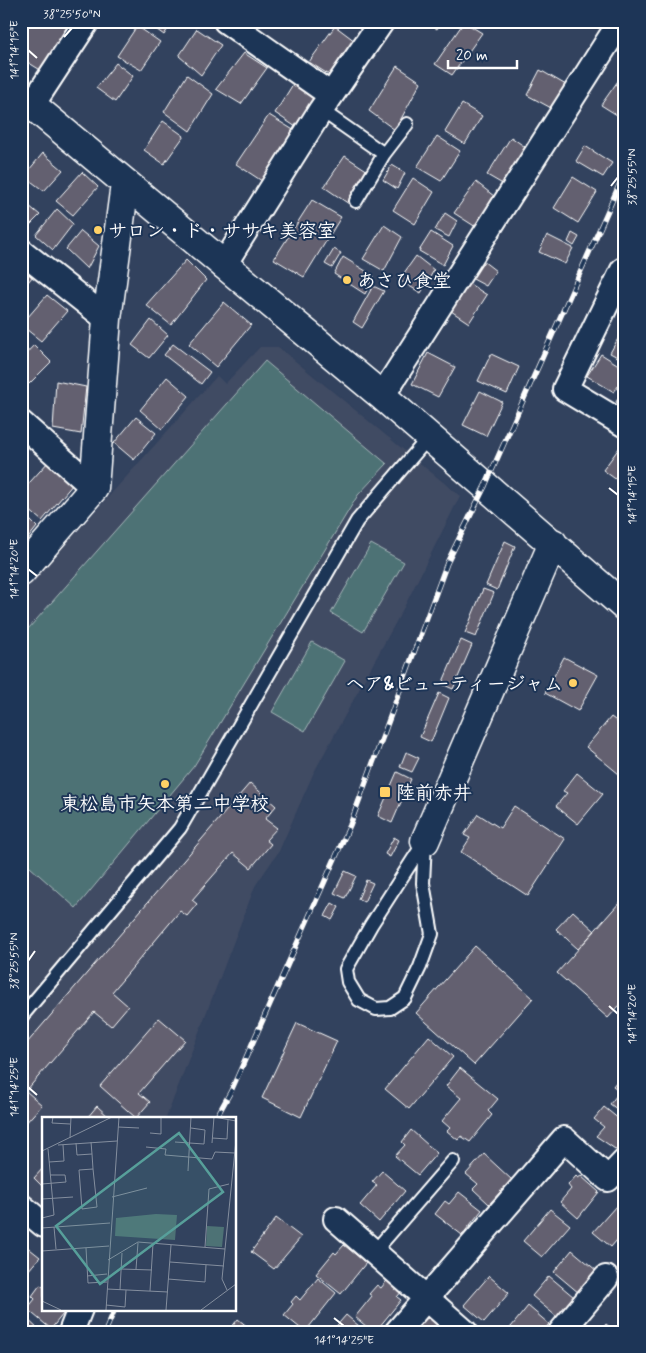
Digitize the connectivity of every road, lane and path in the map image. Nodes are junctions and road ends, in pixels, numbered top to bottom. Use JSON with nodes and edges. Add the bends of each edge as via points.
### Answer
{"nodes":[{"id":1,"x":87,"y":21,"type":"edge"},
{"id":2,"x":226,"y":21,"type":"edge"},
{"id":3,"x":382,"y":21,"type":"edge"},
{"id":4,"x":621,"y":21,"type":"edge"},
{"id":5,"x":27,"y":100,"type":"edge"},
{"id":6,"x":326,"y":103,"type":"junction"},
{"id":7,"x":407,"y":124,"type":"dead end"},
{"id":8,"x":384,"y":154,"type":"junction"},
{"id":9,"x":125,"y":184,"type":"junction"},
{"id":10,"x":356,"y":201,"type":"dead end"},
{"id":11,"x":21,"y":251,"type":"edge"},
{"id":12,"x":223,"y":266,"type":"junction"},
{"id":13,"x":624,"y":269,"type":"edge"},
{"id":14,"x":108,"y":319,"type":"junction"},
{"id":15,"x":382,"y":396,"type":"junction"},
{"id":16,"x":21,"y":424,"type":"edge"},
{"id":17,"x":625,"y":425,"type":"edge"},
{"id":18,"x":429,"y":437,"type":"junction"},
{"id":19,"x":94,"y":488,"type":"junction"},
{"id":20,"x":553,"y":543,"type":"junction"},
{"id":21,"x":21,"y":572,"type":"edge"},
{"id":22,"x":625,"y":607,"type":"edge"},
{"id":23,"x":407,"y":788,"type":"dead end"},
{"id":24,"x":419,"y":793,"type":"dead end"},
{"id":25,"x":425,"y":841,"type":"junction"},
{"id":26,"x":21,"y":1017,"type":"edge"},
{"id":27,"x":453,"y":1161,"type":"dead end"},
{"id":28,"x":625,"y":1161,"type":"edge"},
{"id":29,"x":21,"y":1206,"type":"edge"},
{"id":30,"x":336,"y":1219,"type":"dead end"},
{"id":31,"x":42,"y":1223,"type":"edge"},
{"id":32,"x":374,"y":1252,"type":"junction"},
{"id":33,"x":606,"y":1278,"type":"dead end"},
{"id":34,"x":427,"y":1298,"type":"junction"},
{"id":35,"x":80,"y":1310,"type":"edge"},
{"id":36,"x":71,"y":1332,"type":"edge"},
{"id":37,"x":397,"y":1332,"type":"edge"},
{"id":38,"x":465,"y":1332,"type":"edge"},
{"id":39,"x":561,"y":1332,"type":"edge"}],
"edges":[{"from":1,"to":5,"type":"street"},
{"from":2,"to":6,"type":"street"},
{"from":3,"to":6,"type":"street"},
{"from":4,"to":15,"type":"street"},
{"from":5,"to":9,"type":"street"},
{"from":6,"to":8,"type":"lane"},
{"from":6,"to":12,"type":"street"},
{"from":7,"to":8,"type":"lane"},
{"from":8,"to":10,"type":"lane"},
{"from":9,"to":12,"type":"street"},
{"from":9,"to":14,"type":"street"},
{"from":11,"to":14,"type":"street"},
{"from":12,"to":15,"type":"street"},
{"from":13,"to":17,"type":"street","via":[[565,388]]},
{"from":14,"to":19,"type":"street"},
{"from":15,"to":18,"type":"street"},
{"from":16,"to":19,"type":"street"},
{"from":18,"to":20,"type":"street"},
{"from":18,"to":26,"type":"lane","via":[[357,521],[180,828]]},
{"from":19,"to":21,"type":"street"},
{"from":20,"to":22,"type":"street"},
{"from":20,"to":25,"type":"street"},
{"from":23,"to":24,"type":"path"},
{"from":25,"to":25,"type":"lane","via":[[423,882],[432,934],[405,998],[390,1008],[376,1009],[359,1000],[348,982],[346,970]]},
{"from":27,"to":32,"type":"lane"},
{"from":28,"to":34,"type":"street","via":[[608,1180],[564,1139]]},
{"from":29,"to":31,"type":"street"},
{"from":30,"to":32,"type":"street"},
{"from":32,"to":34,"type":"street"},
{"from":33,"to":39,"type":"street"},
{"from":34,"to":37,"type":"street"},
{"from":34,"to":38,"type":"street"},
{"from":35,"to":36,"type":"street"}]}
